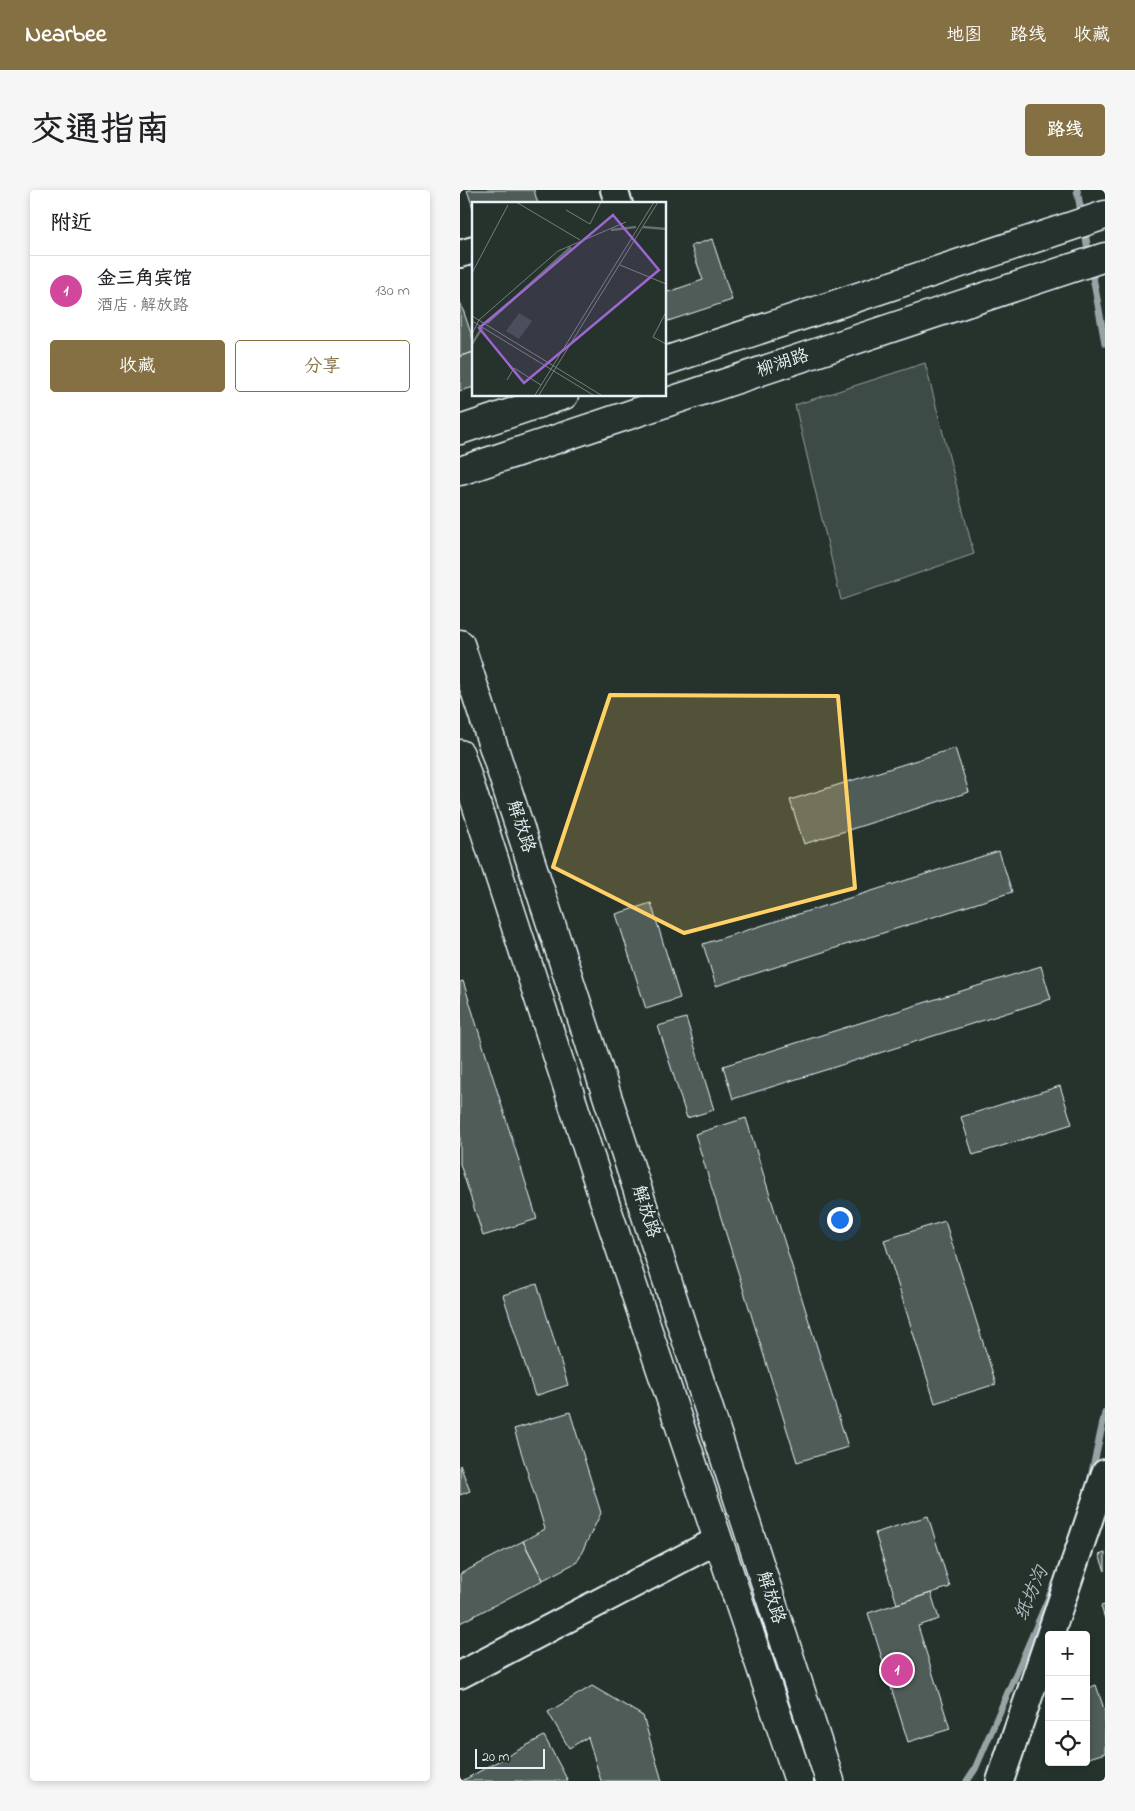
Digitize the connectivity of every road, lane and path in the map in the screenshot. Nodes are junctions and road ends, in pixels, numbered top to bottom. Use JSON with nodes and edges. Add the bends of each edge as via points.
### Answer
{"nodes":[{"id":1,"x":1105,"y":215,"type":"edge"},
{"id":2,"x":1105,"y":257,"type":"edge"},
{"id":3,"x":666,"y":362,"type":"edge"},
{"id":4,"x":561,"y":396,"type":"edge"},
{"id":5,"x":460,"y":430,"type":"edge"},
{"id":6,"x":460,"y":472,"type":"edge"},
{"id":7,"x":460,"y":644,"type":"edge"},
{"id":8,"x":460,"y":754,"type":"edge"},
{"id":9,"x":1105,"y":1474,"type":"edge"},
{"id":10,"x":718,"y":1540,"type":"junction"},
{"id":11,"x":1051,"y":1631,"type":"edge"},
{"id":12,"x":1045,"y":1650,"type":"edge"},
{"id":13,"x":460,"y":1675,"type":"edge"},
{"id":14,"x":799,"y":1781,"type":"edge"},
{"id":15,"x":830,"y":1781,"type":"edge"},
{"id":16,"x":1000,"y":1781,"type":"edge"}],
"edges":[{"from":1,"to":3,"type":"main road"},
{"from":2,"to":6,"type":"main road","name":"柳湖路"},
{"from":4,"to":5,"type":"main road"},
{"from":7,"to":15,"type":"main road","name":"解放路"},
{"from":8,"to":10,"type":"main road","name":"解放路"},
{"from":9,"to":11,"type":"street"},
{"from":10,"to":13,"type":"street"},
{"from":10,"to":14,"type":"main road","name":"解放路"},
{"from":12,"to":16,"type":"street"}]}
